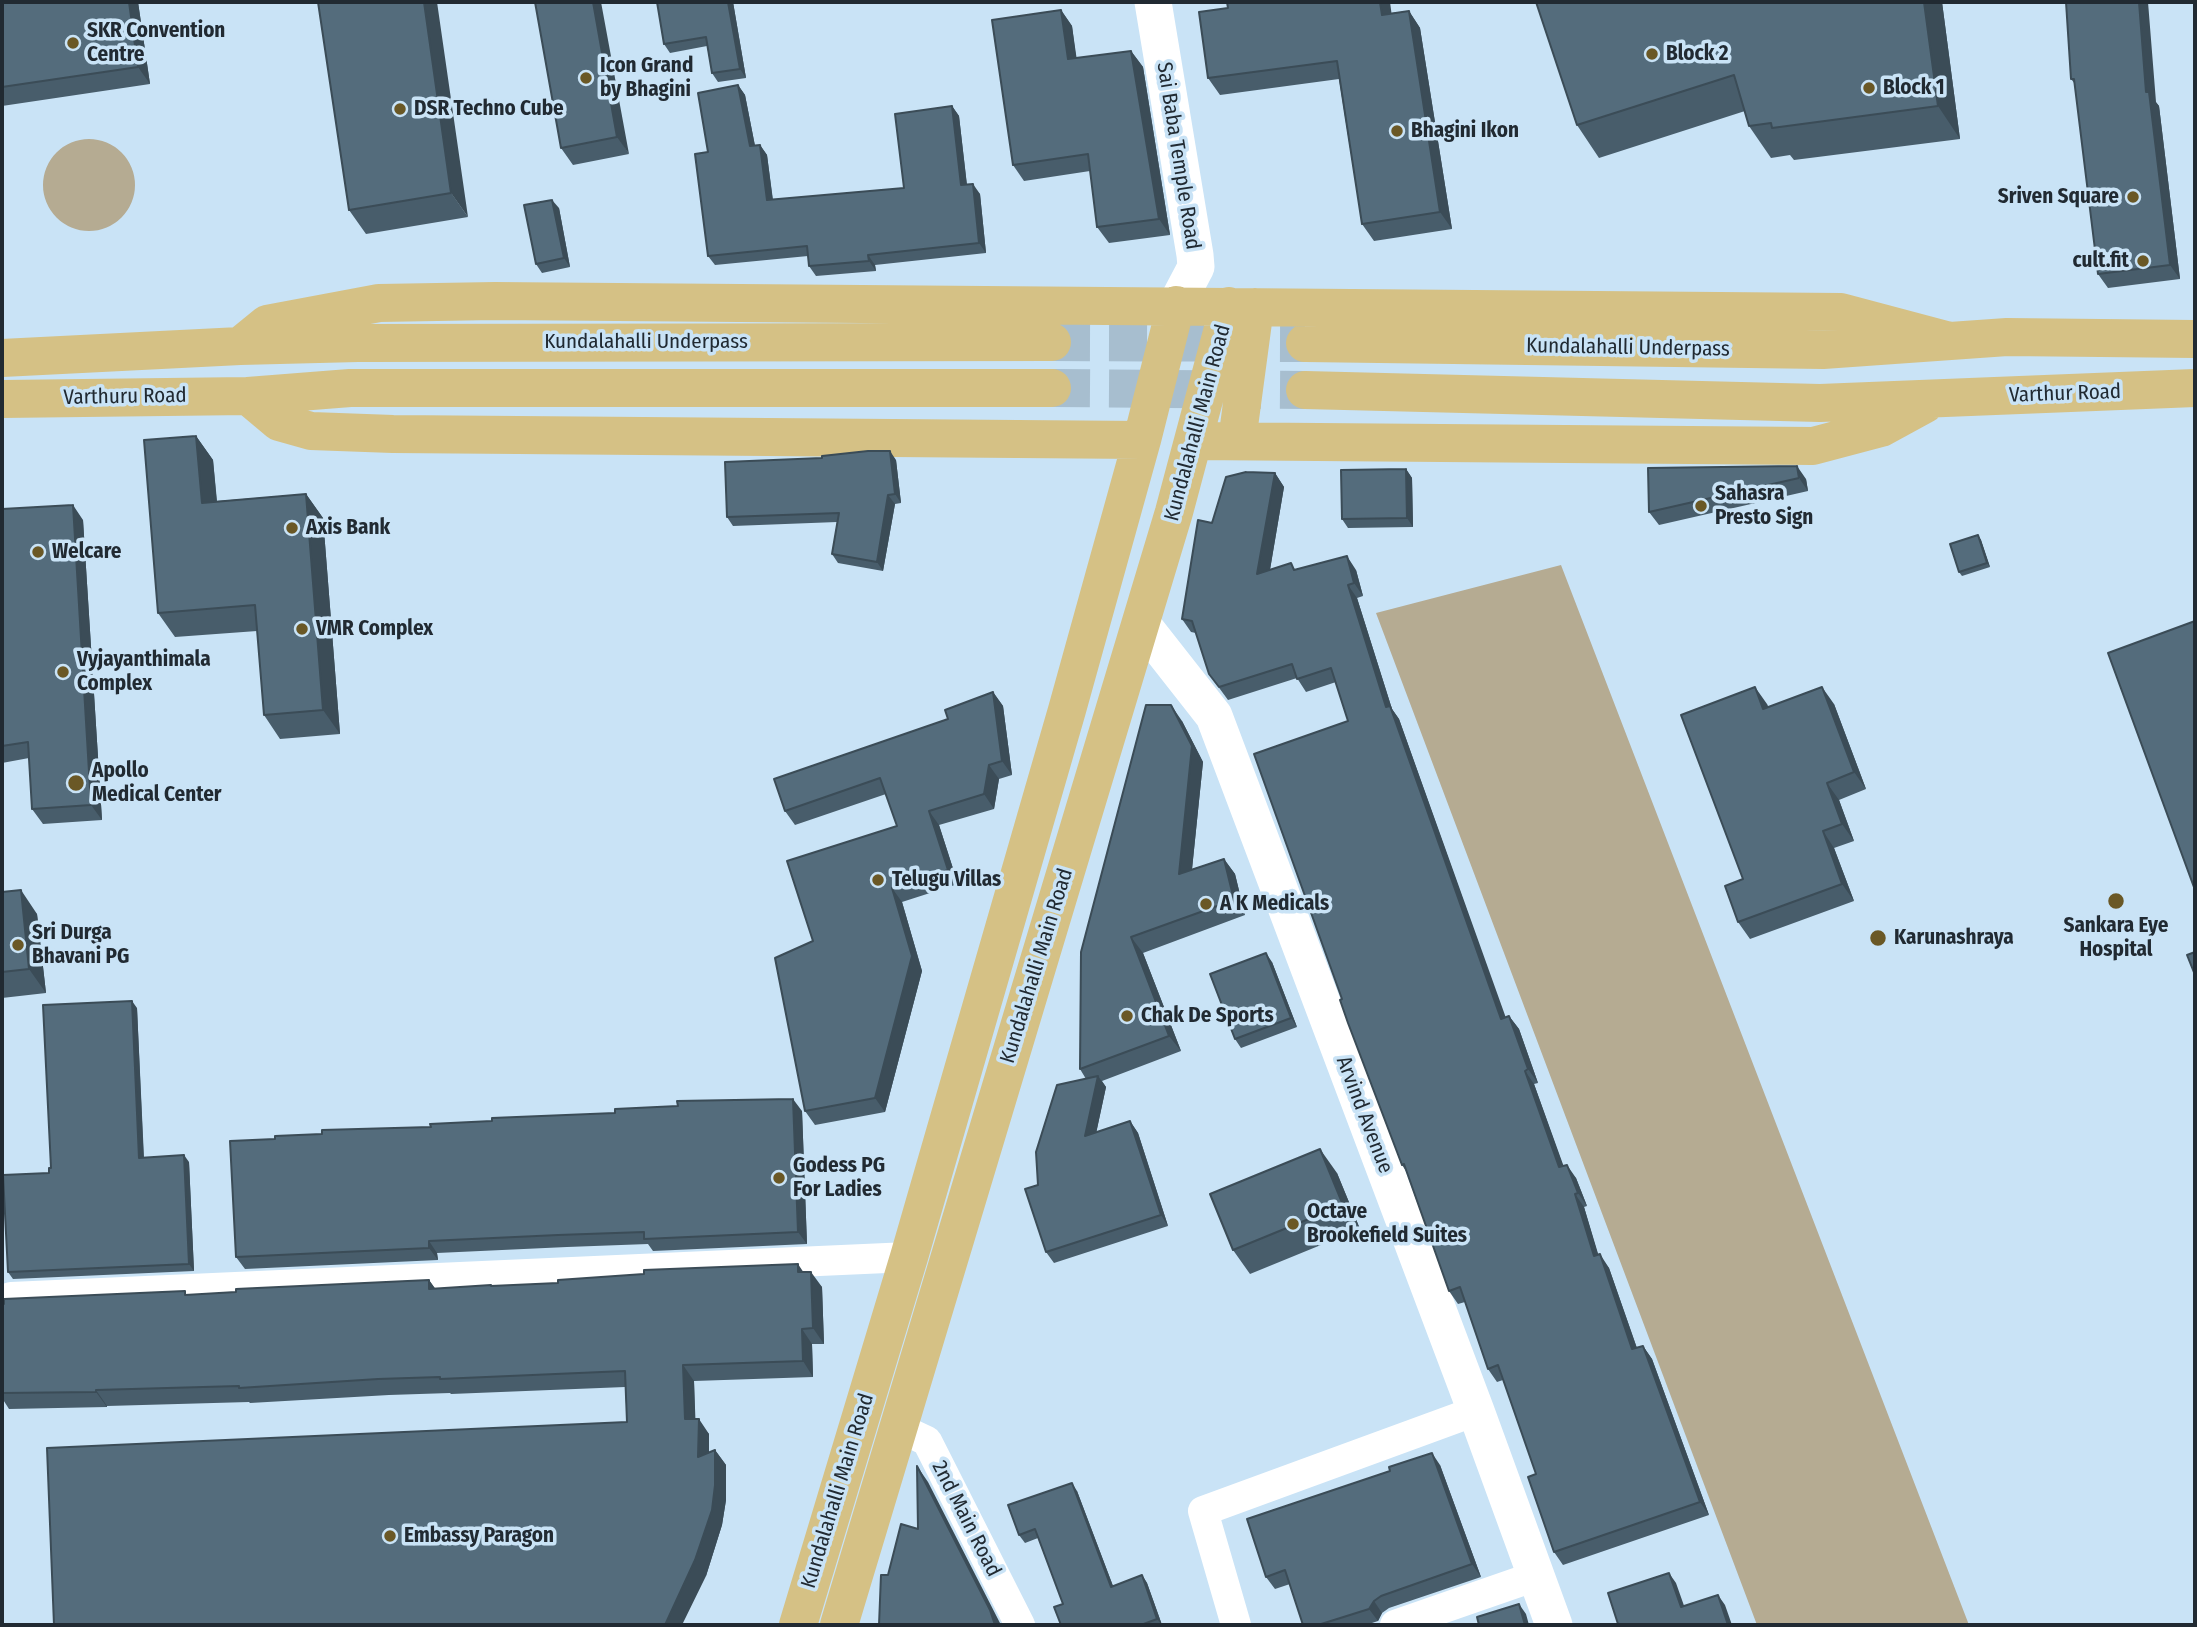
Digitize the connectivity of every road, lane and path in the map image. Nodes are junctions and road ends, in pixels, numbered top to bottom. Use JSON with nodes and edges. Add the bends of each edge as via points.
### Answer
{"nodes":[{"id":1,"x":1153,"y":2,"type":"edge"},
{"id":2,"x":1196,"y":267,"type":"junction"},
{"id":3,"x":1176,"y":305,"type":"junction"},
{"id":4,"x":1242,"y":307,"type":"junction"},
{"id":5,"x":2195,"y":339,"type":"edge"},
{"id":6,"x":1950,"y":341,"type":"junction"},
{"id":7,"x":1052,"y":342,"type":"tunnel mouth"},
{"id":8,"x":1305,"y":344,"type":"tunnel mouth"},
{"id":9,"x":240,"y":346,"type":"junction"},
{"id":10,"x":2,"y":358,"type":"edge"},
{"id":11,"x":1052,"y":388,"type":"tunnel mouth"},
{"id":12,"x":2195,"y":388,"type":"edge"},
{"id":13,"x":1305,"y":390,"type":"tunnel mouth"},
{"id":14,"x":248,"y":396,"type":"junction"},
{"id":15,"x":2,"y":399,"type":"edge"},
{"id":16,"x":1934,"y":400,"type":"junction"},
{"id":17,"x":1142,"y":440,"type":"junction"},
{"id":18,"x":1194,"y":441,"type":"junction"},
{"id":19,"x":1237,"y":441,"type":"junction"},
{"id":20,"x":1141,"y":623,"type":"junction"},
{"id":21,"x":909,"y":1257,"type":"junction"},
{"id":22,"x":11,"y":1297,"type":"edge"},
{"id":23,"x":1476,"y":1411,"type":"junction"},
{"id":24,"x":898,"y":1427,"type":"junction"},
{"id":25,"x":1536,"y":1576,"type":"junction"},
{"id":26,"x":797,"y":1625,"type":"edge"},
{"id":27,"x":839,"y":1625,"type":"edge"},
{"id":28,"x":1020,"y":1625,"type":"edge"},
{"id":29,"x":1236,"y":1625,"type":"edge"},
{"id":30,"x":1395,"y":1625,"type":"edge"},
{"id":31,"x":1554,"y":1625,"type":"edge"}],
"edges":[{"from":1,"to":2,"type":"street","name":"Sai Baba Temple Road"},
{"from":2,"to":3,"type":"street","name":"Sai Baba Temple Road"},
{"from":2,"to":4,"type":"street"},
{"from":3,"to":4,"type":"main road"},
{"from":3,"to":9,"type":"main road","via":[[379,303],[267,324]]},
{"from":3,"to":17,"type":"main road","name":"Kundalahalli Main Road"},
{"from":4,"to":6,"type":"main road","via":[[1840,312]]},
{"from":4,"to":18,"type":"main road","name":"Kundalahalli Main Road"},
{"from":4,"to":19,"type":"main road"},
{"from":5,"to":6,"type":"main road","via":[[2007,337]]},
{"from":6,"to":8,"type":"main road","name":"Kundalahalli Underpass","via":[[1823,351]]},
{"from":7,"to":9,"type":"main road","name":"Kundalahalli Underpass"},
{"from":9,"to":10,"type":"main road","name":"Varthuru Road"},
{"from":11,"to":14,"type":"main road","via":[[350,388]]},
{"from":12,"to":16,"type":"main road","name":"Varthur Road"},
{"from":13,"to":16,"type":"main road","via":[[1820,403]]},
{"from":14,"to":15,"type":"main road","name":"Varthuru Road"},
{"from":14,"to":17,"type":"main road","via":[[279,422],[311,432]]},
{"from":16,"to":19,"type":"main road","via":[[1881,428],[1814,446]]},
{"from":17,"to":21,"type":"main road","name":"Kundalahalli Main Road"},
{"from":18,"to":19,"type":"main road"},
{"from":18,"to":20,"type":"main road","name":"Kundalahalli Main Road"},
{"from":20,"to":23,"type":"street","name":"Arvind Avenue","via":[[1214,716]]},
{"from":20,"to":24,"type":"main road","name":"Kundalahalli Main Road"},
{"from":21,"to":22,"type":"street"},
{"from":21,"to":26,"type":"main road","name":"Kundalahalli Main Road"},
{"from":23,"to":25,"type":"street","name":"Arvind Avenue"},
{"from":23,"to":29,"type":"street","via":[[1203,1511]]},
{"from":24,"to":27,"type":"main road","name":"Kundalahalli Main Road"},
{"from":24,"to":28,"type":"street","name":"2nd Main Road","via":[[927,1441]]},
{"from":25,"to":30,"type":"street"},
{"from":25,"to":31,"type":"street","name":"Arvind Avenue"}]}
